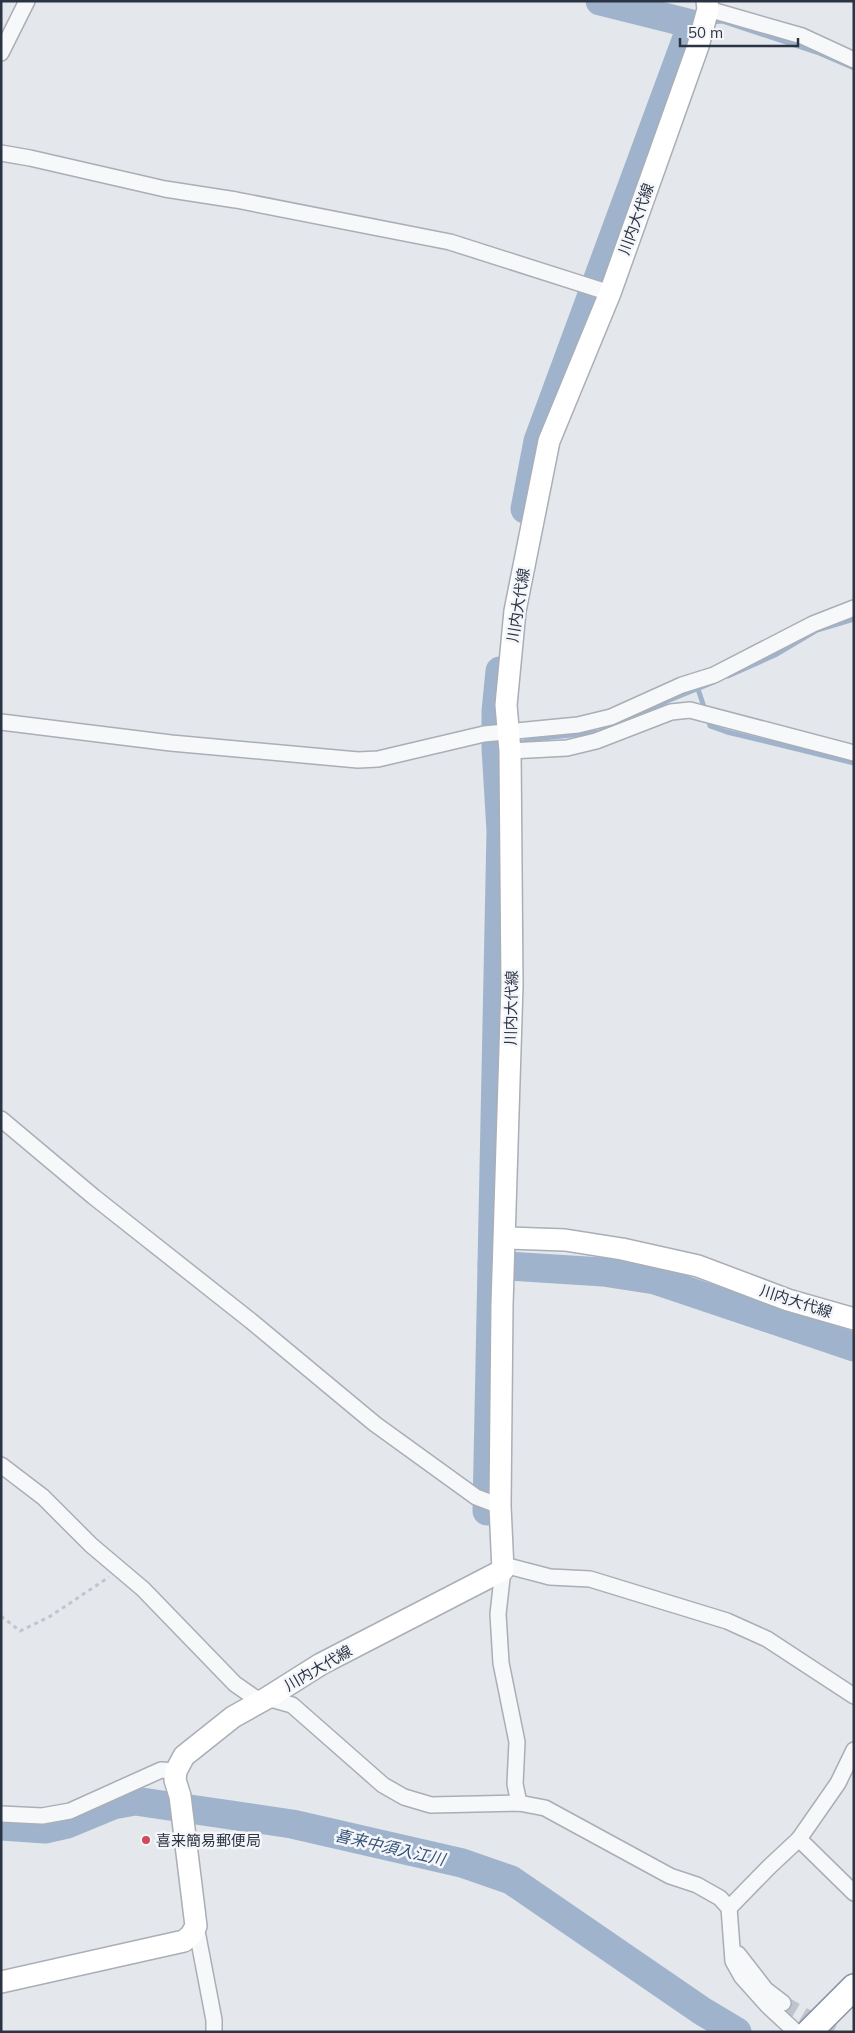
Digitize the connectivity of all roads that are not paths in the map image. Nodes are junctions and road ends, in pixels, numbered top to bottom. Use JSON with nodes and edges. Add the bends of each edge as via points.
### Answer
{"nodes":[{"id":1,"x":27,"y":1,"type":"edge"},
{"id":2,"x":707,"y":5,"type":"edge"},
{"id":3,"x":1,"y":53,"type":"edge"},
{"id":4,"x":854,"y":60,"type":"edge"},
{"id":5,"x":1,"y":153,"type":"edge"},
{"id":6,"x":610,"y":293,"type":"junction"},
{"id":7,"x":854,"y":608,"type":"edge"},
{"id":8,"x":1,"y":722,"type":"edge"},
{"id":9,"x":508,"y":740,"type":"junction"},
{"id":10,"x":854,"y":753,"type":"edge"},
{"id":11,"x":1,"y":1118,"type":"edge"},
{"id":12,"x":505,"y":1238,"type":"junction"},
{"id":13,"x":854,"y":1319,"type":"edge"},
{"id":14,"x":1,"y":1465,"type":"edge"},
{"id":15,"x":498,"y":1505,"type":"junction"},
{"id":16,"x":504,"y":1568,"type":"junction"},
{"id":17,"x":854,"y":1696,"type":"edge"},
{"id":18,"x":264,"y":1700,"type":"junction"},
{"id":19,"x":854,"y":1750,"type":"edge"},
{"id":20,"x":176,"y":1771,"type":"junction"},
{"id":21,"x":518,"y":1803,"type":"junction"},
{"id":22,"x":1,"y":1814,"type":"edge"},
{"id":23,"x":799,"y":1839,"type":"junction"},
{"id":24,"x":854,"y":1893,"type":"edge"},
{"id":25,"x":729,"y":1908,"type":"junction"},
{"id":26,"x":196,"y":1926,"type":"junction"},
{"id":27,"x":731,"y":1944,"type":"junction"},
{"id":28,"x":1,"y":1982,"type":"edge"},
{"id":29,"x":854,"y":1987,"type":"edge"},
{"id":30,"x":783,"y":2003,"type":"tunnel mouth"},
{"id":31,"x":214,"y":2032,"type":"edge"},
{"id":32,"x":796,"y":2032,"type":"edge"},
{"id":33,"x":809,"y":2032,"type":"edge"}],
"edges":[{"from":1,"to":3,"type":"street"},
{"from":2,"to":4,"type":"street","via":[[802,36]]},
{"from":2,"to":6,"type":"main road","name":"川内大代線","via":[[698,46]]},
{"from":5,"to":6,"type":"street","via":[[165,189],[450,242]]},
{"from":6,"to":9,"type":"main road","name":"川内大代線","via":[[549,441],[515,610],[506,704]]},
{"from":7,"to":9,"type":"street","via":[[813,624],[714,675],[682,685],[610,717]]},
{"from":8,"to":9,"type":"street","via":[[172,743],[358,760],[378,759],[484,734]]},
{"from":9,"to":10,"type":"street","via":[[567,748],[596,742],[671,712],[690,710]]},
{"from":9,"to":12,"type":"main road","name":"川内大代線","via":[[512,985]]},
{"from":11,"to":15,"type":"street","via":[[374,1424],[476,1497]]},
{"from":12,"to":13,"type":"main road","name":"川内大代線","via":[[566,1240],[698,1266],[788,1300]]},
{"from":12,"to":15,"type":"main road","name":"川内大代線"},
{"from":14,"to":18,"type":"street","via":[[43,1497],[91,1545],[143,1588],[235,1684]]},
{"from":15,"to":16,"type":"main road","name":"川内大代線"},
{"from":16,"to":17,"type":"street","via":[[550,1577],[590,1578],[727,1621],[768,1638]]},
{"from":16,"to":18,"type":"main road","name":"川内大代線","via":[[321,1664]]},
{"from":16,"to":21,"type":"street","via":[[498,1614],[501,1663],[517,1742],[515,1784]]},
{"from":18,"to":20,"type":"main road","name":"川内大代線","via":[[226,1722],[184,1756]]},
{"from":18,"to":21,"type":"street","via":[[292,1705],[383,1784],[404,1797],[431,1805]]},
{"from":19,"to":23,"type":"street","via":[[838,1783]]},
{"from":20,"to":22,"type":"street","via":[[161,1770],[70,1811],[42,1816]]},
{"from":20,"to":26,"type":"main road"},
{"from":21,"to":25,"type":"street","via":[[545,1808],[670,1876],[697,1885],[720,1898]]},
{"from":23,"to":24,"type":"street"},
{"from":23,"to":25,"type":"street"},
{"from":25,"to":27,"type":"street"},
{"from":26,"to":28,"type":"main road","via":[[184,1941]]},
{"from":26,"to":31,"type":"street"},
{"from":27,"to":30,"type":"street","via":[[766,1990]]},
{"from":27,"to":32,"type":"street","via":[[733,1961],[742,1977]]},
{"from":29,"to":33,"type":"highway"}]}
